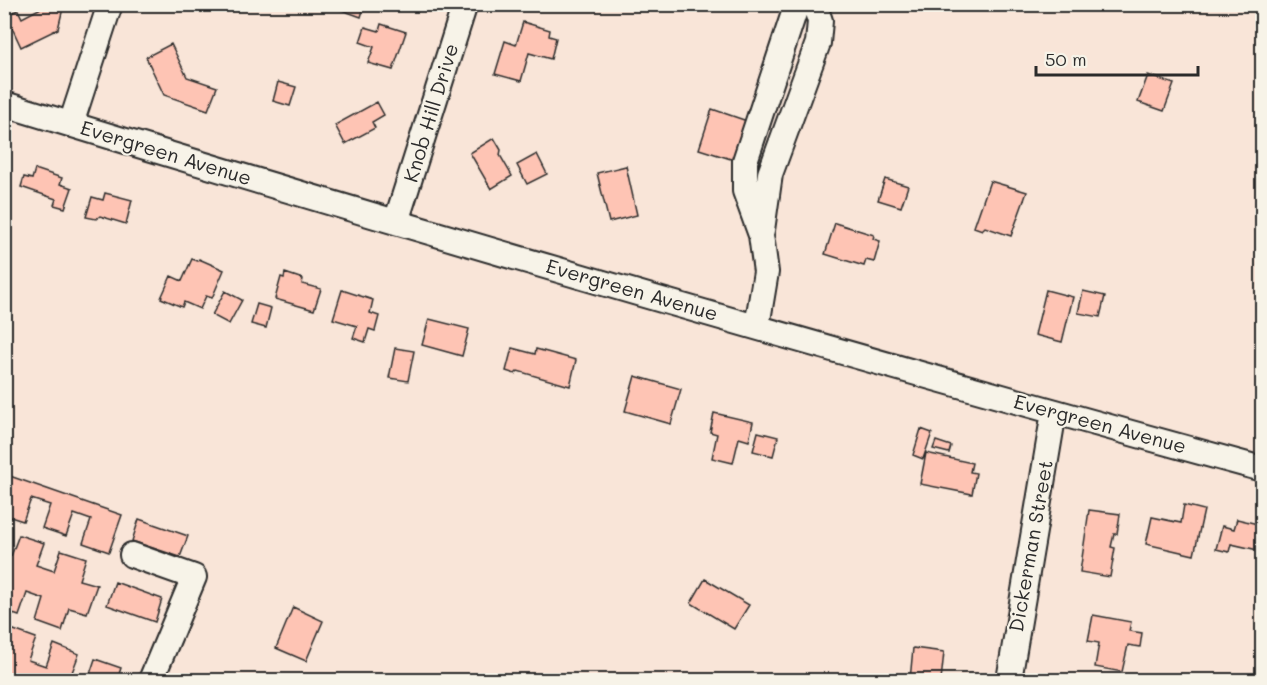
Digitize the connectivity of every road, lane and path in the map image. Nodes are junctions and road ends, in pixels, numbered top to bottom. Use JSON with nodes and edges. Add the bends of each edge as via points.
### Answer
{"nodes":[{"id":1,"x":110,"y":4,"type":"edge"},
{"id":2,"x":465,"y":4,"type":"edge"},
{"id":3,"x":797,"y":4,"type":"edge"},
{"id":4,"x":813,"y":4,"type":"edge"},
{"id":5,"x":4,"y":104,"type":"edge"},
{"id":6,"x":71,"y":124,"type":"junction"},
{"id":7,"x":396,"y":222,"type":"junction"},
{"id":8,"x":761,"y":235,"type":"junction"},
{"id":9,"x":757,"y":326,"type":"junction"},
{"id":10,"x":1054,"y":412,"type":"junction"},
{"id":11,"x":1263,"y":469,"type":"edge"},
{"id":12,"x":132,"y":555,"type":"dead end"},
{"id":13,"x":151,"y":681,"type":"edge"},
{"id":14,"x":1009,"y":681,"type":"edge"}],
"edges":[{"from":1,"to":6,"type":"street"},
{"from":2,"to":7,"type":"street","name":"Knob Hill Drive"},
{"from":3,"to":8,"type":"street","via":[[745,161],[746,190]]},
{"from":4,"to":8,"type":"street","via":[[820,21],[818,43],[770,174]]},
{"from":5,"to":6,"type":"street","name":"Evergreen Avenue"},
{"from":6,"to":7,"type":"street","name":"Evergreen Avenue"},
{"from":7,"to":9,"type":"street","name":"Evergreen Avenue"},
{"from":8,"to":9,"type":"street","via":[[766,272]]},
{"from":9,"to":10,"type":"street","name":"Evergreen Avenue"},
{"from":10,"to":11,"type":"street","name":"Evergreen Avenue"},
{"from":10,"to":14,"type":"street","name":"Dickerman Street"},
{"from":12,"to":13,"type":"street","via":[[194,577]]}]}
